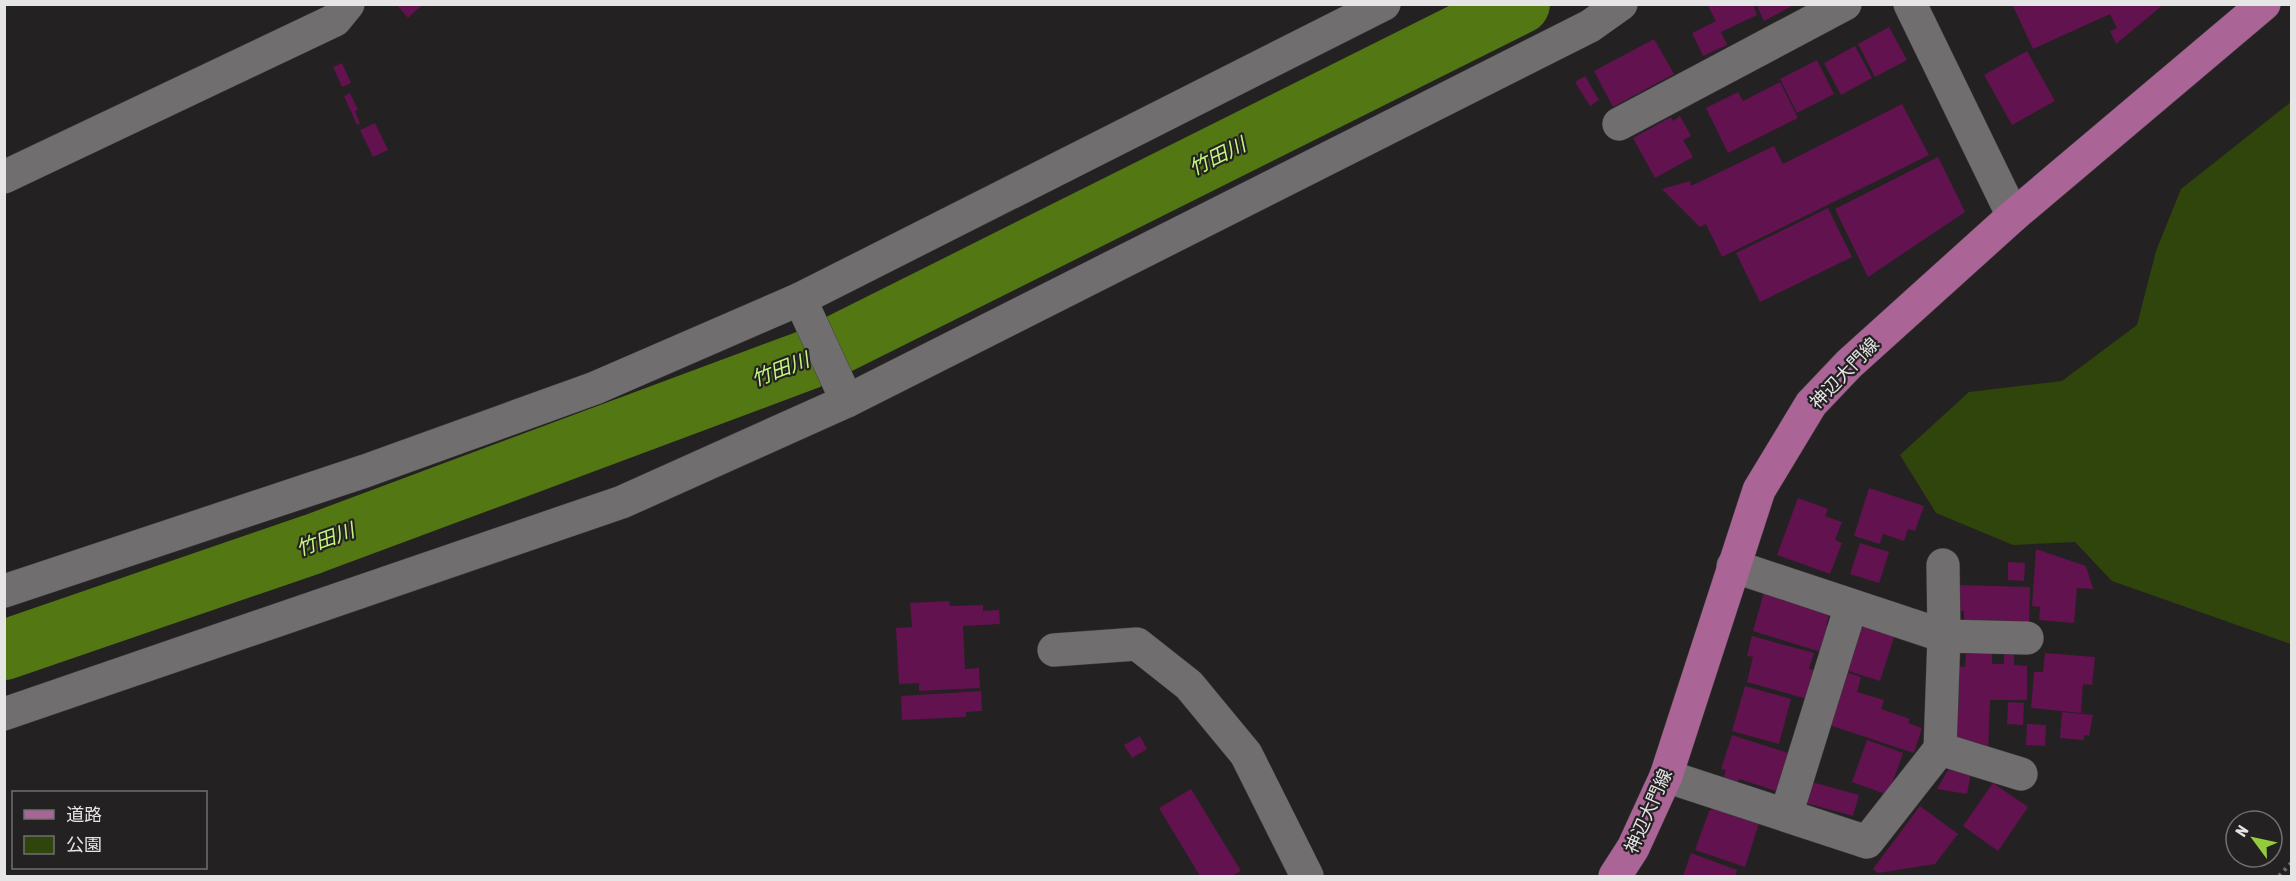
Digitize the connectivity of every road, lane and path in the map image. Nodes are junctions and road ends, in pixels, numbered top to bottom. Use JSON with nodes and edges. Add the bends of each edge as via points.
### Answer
{"nodes":[{"id":1,"x":348,"y":4,"type":"edge"},
{"id":2,"x":1384,"y":4,"type":"edge"},
{"id":3,"x":1621,"y":4,"type":"edge"},
{"id":4,"x":1845,"y":4,"type":"edge"},
{"id":5,"x":1910,"y":4,"type":"edge"},
{"id":6,"x":2264,"y":4,"type":"edge"},
{"id":7,"x":1619,"y":124,"type":"dead end"},
{"id":8,"x":4,"y":177,"type":"edge"},
{"id":9,"x":2013,"y":216,"type":"junction"},
{"id":10,"x":801,"y":303,"type":"junction"},
{"id":11,"x":845,"y":397,"type":"junction"},
{"id":12,"x":1943,"y":565,"type":"dead end"},
{"id":13,"x":1733,"y":566,"type":"junction"},
{"id":14,"x":4,"y":591,"type":"edge"},
{"id":15,"x":1851,"y":606,"type":"junction"},
{"id":16,"x":1944,"y":636,"type":"junction"},
{"id":17,"x":2027,"y":638,"type":"dead end"},
{"id":18,"x":1054,"y":650,"type":"dead end"},
{"id":19,"x":4,"y":714,"type":"edge"},
{"id":20,"x":1940,"y":749,"type":"junction"},
{"id":21,"x":2021,"y":774,"type":"dead end"},
{"id":22,"x":1666,"y":776,"type":"junction"},
{"id":23,"x":1786,"y":815,"type":"junction"},
{"id":24,"x":2292,"y":862,"type":"edge"},
{"id":25,"x":1307,"y":876,"type":"edge"},
{"id":26,"x":1615,"y":876,"type":"edge"},
{"id":27,"x":2279,"y":876,"type":"edge"}],
"edges":[{"from":1,"to":8,"type":"street","via":[[335,20]]},
{"from":2,"to":10,"type":"street"},
{"from":3,"to":11,"type":"street","via":[[1590,26]]},
{"from":4,"to":7,"type":"street"},
{"from":5,"to":9,"type":"street"},
{"from":6,"to":9,"type":"main road","name":"神辺大門線"},
{"from":9,"to":13,"type":"main road","name":"神辺大門線","via":[[1849,364],[1811,404],[1760,490]]},
{"from":10,"to":11,"type":"street"},
{"from":10,"to":14,"type":"street","via":[[595,388],[365,471]]},
{"from":11,"to":19,"type":"street","via":[[622,502]]},
{"from":12,"to":16,"type":"street"},
{"from":13,"to":15,"type":"street"},
{"from":13,"to":22,"type":"main road","name":"神辺大門線"},
{"from":15,"to":16,"type":"street"},
{"from":15,"to":23,"type":"street"},
{"from":16,"to":17,"type":"street"},
{"from":16,"to":20,"type":"street"},
{"from":18,"to":25,"type":"street","via":[[1137,644],[1189,685],[1246,753]]},
{"from":20,"to":21,"type":"street"},
{"from":20,"to":23,"type":"street","via":[[1868,842]]},
{"from":22,"to":23,"type":"street"},
{"from":22,"to":26,"type":"main road","name":"神辺大門線","via":[[1633,848]]},
{"from":24,"to":27,"type":"path"}]}
